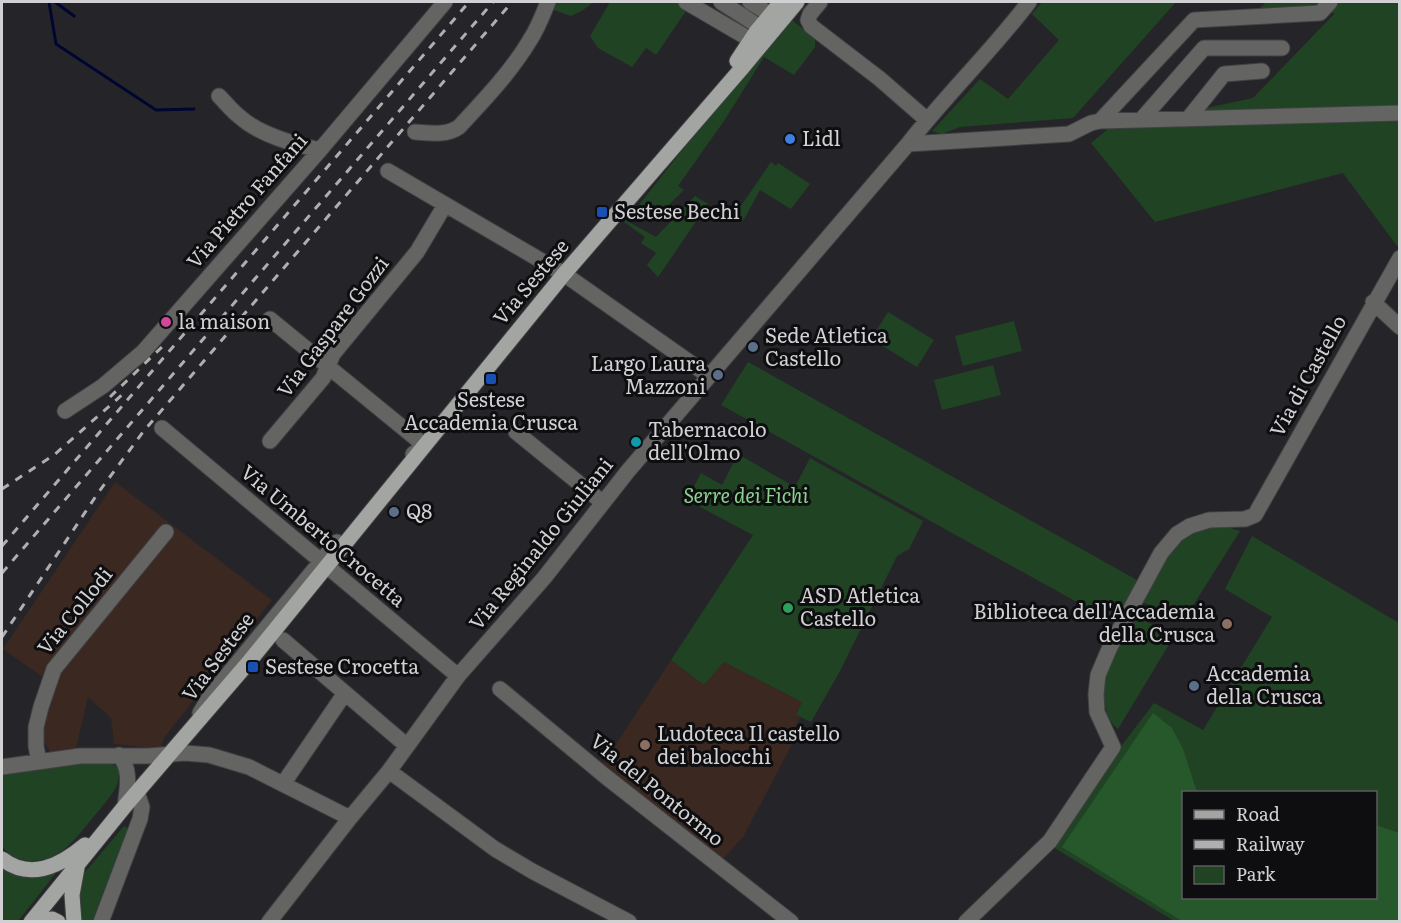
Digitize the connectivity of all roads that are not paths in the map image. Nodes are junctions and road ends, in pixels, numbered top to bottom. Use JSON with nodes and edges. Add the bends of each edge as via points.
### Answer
{"nodes":[{"id":1,"x":445,"y":2,"type":"edge"},
{"id":2,"x":548,"y":2,"type":"edge"},
{"id":3,"x":686,"y":2,"type":"edge"},
{"id":4,"x":721,"y":2,"type":"edge"},
{"id":5,"x":750,"y":2,"type":"edge"},
{"id":6,"x":781,"y":2,"type":"edge"},
{"id":7,"x":791,"y":2,"type":"edge"},
{"id":8,"x":797,"y":2,"type":"edge"},
{"id":9,"x":820,"y":2,"type":"edge"},
{"id":10,"x":1029,"y":2,"type":"edge"},
{"id":11,"x":1330,"y":2,"type":"edge"},
{"id":12,"x":762,"y":26,"type":"junction"},
{"id":13,"x":1282,"y":48,"type":"dead end"},
{"id":14,"x":742,"y":68,"type":"junction"},
{"id":15,"x":1262,"y":71,"type":"dead end"},
{"id":16,"x":219,"y":96,"type":"dead end"},
{"id":17,"x":1400,"y":113,"type":"edge"},
{"id":18,"x":1188,"y":119,"type":"junction"},
{"id":19,"x":927,"y":120,"type":"junction"},
{"id":20,"x":1141,"y":120,"type":"junction"},
{"id":21,"x":1100,"y":121,"type":"junction"},
{"id":22,"x":415,"y":132,"type":"dead end"},
{"id":23,"x":908,"y":144,"type":"junction"},
{"id":24,"x":673,"y":148,"type":"junction"},
{"id":25,"x":320,"y":150,"type":"junction"},
{"id":26,"x":388,"y":171,"type":"dead end"},
{"id":27,"x":445,"y":205,"type":"junction"},
{"id":28,"x":1400,"y":258,"type":"edge"},
{"id":29,"x":564,"y":274,"type":"junction"},
{"id":30,"x":1373,"y":302,"type":"junction"},
{"id":31,"x":270,"y":319,"type":"dead end"},
{"id":32,"x":1400,"y":327,"type":"edge"},
{"id":33,"x":328,"y":366,"type":"junction"},
{"id":34,"x":709,"y":376,"type":"junction"},
{"id":35,"x":65,"y":411,"type":"dead end"},
{"id":36,"x":162,"y":428,"type":"dead end"},
{"id":37,"x":516,"y":432,"type":"dead end"},
{"id":38,"x":270,"y":441,"type":"dead end"},
{"id":39,"x":424,"y":445,"type":"junction"},
{"id":40,"x":602,"y":502,"type":"junction"},
{"id":41,"x":166,"y":532,"type":"dead end"},
{"id":42,"x":323,"y":564,"type":"junction"},
{"id":43,"x":283,"y":640,"type":"dead end"},
{"id":44,"x":458,"y":676,"type":"junction"},
{"id":45,"x":500,"y":689,"type":"dead end"},
{"id":46,"x":345,"y":693,"type":"junction"},
{"id":47,"x":407,"y":746,"type":"junction"},
{"id":48,"x":171,"y":754,"type":"junction"},
{"id":49,"x":119,"y":755,"type":"junction"},
{"id":50,"x":39,"y":762,"type":"junction"},
{"id":51,"x":2,"y":767,"type":"edge"},
{"id":52,"x":389,"y":771,"type":"junction"},
{"id":53,"x":283,"y":784,"type":"junction"},
{"id":54,"x":137,"y":792,"type":"junction"},
{"id":55,"x":125,"y":806,"type":"junction"},
{"id":56,"x":350,"y":818,"type":"junction"},
{"id":57,"x":114,"y":820,"type":"junction"},
{"id":58,"x":2,"y":859,"type":"edge"},
{"id":59,"x":80,"y":862,"type":"junction"},
{"id":60,"x":31,"y":921,"type":"edge"},
{"id":61,"x":39,"y":921,"type":"edge"},
{"id":62,"x":58,"y":921,"type":"edge"},
{"id":63,"x":74,"y":921,"type":"edge"},
{"id":64,"x":101,"y":921,"type":"edge"},
{"id":65,"x":269,"y":921,"type":"edge"},
{"id":66,"x":629,"y":921,"type":"edge"},
{"id":67,"x":791,"y":921,"type":"edge"},
{"id":68,"x":966,"y":921,"type":"edge"}],
"edges":[{"from":1,"to":25,"type":"street","name":"Via Pietro Fanfani"},
{"from":2,"to":22,"type":"street","via":[[532,38],[459,127],[452,132]]},
{"from":3,"to":12,"type":"street"},
{"from":4,"to":12,"type":"street"},
{"from":5,"to":12,"type":"street"},
{"from":6,"to":12,"type":"main road","name":"Via Sestese"},
{"from":7,"to":12,"type":"street"},
{"from":8,"to":14,"type":"main road","name":"Via Sestese"},
{"from":9,"to":19,"type":"street","via":[[810,14],[811,26]]},
{"from":10,"to":19,"type":"street","name":"Via Reginaldo Giuliani"},
{"from":11,"to":21,"type":"street","via":[[1320,13],[1194,20]]},
{"from":12,"to":14,"type":"street"},
{"from":12,"to":24,"type":"main road","name":"Via Sestese"},
{"from":13,"to":20,"type":"street","via":[[1204,48]]},
{"from":14,"to":24,"type":"main road","name":"Via Sestese"},
{"from":15,"to":18,"type":"street","via":[[1224,74]]},
{"from":16,"to":25,"type":"street","via":[[241,119],[268,134]]},
{"from":17,"to":18,"type":"street"},
{"from":18,"to":20,"type":"street"},
{"from":19,"to":23,"type":"street","name":"Via Reginaldo Giuliani"},
{"from":20,"to":21,"type":"street"},
{"from":21,"to":23,"type":"street","via":[[1069,134]]},
{"from":23,"to":34,"type":"street","name":"Via Reginaldo Giuliani"},
{"from":24,"to":29,"type":"main road","name":"Via Sestese"},
{"from":25,"to":35,"type":"street","name":"Via Pietro Fanfani","via":[[142,352],[103,386]]},
{"from":26,"to":27,"type":"street"},
{"from":27,"to":29,"type":"street"},
{"from":27,"to":33,"type":"street","name":"Via Gaspare Gozzi","via":[[417,252],[333,354]]},
{"from":28,"to":30,"type":"street","name":"Via di Castello"},
{"from":29,"to":34,"type":"street"},
{"from":29,"to":39,"type":"main road","name":"Via Sestese"},
{"from":30,"to":32,"type":"street"},
{"from":30,"to":68,"type":"street","name":"Via di Castello","via":[[1255,515],[1190,526],[1177,534],[1161,553],[1098,675],[1097,712],[1113,747],[1050,841]]},
{"from":31,"to":33,"type":"street"},
{"from":33,"to":38,"type":"street","name":"Via Gaspare Gozzi"},
{"from":33,"to":39,"type":"street"},
{"from":34,"to":40,"type":"street","name":"Via Reginaldo Giuliani"},
{"from":36,"to":42,"type":"street","name":"Via Umberto Crocetta"},
{"from":37,"to":40,"type":"street"},
{"from":39,"to":42,"type":"main road","name":"Via Sestese"},
{"from":40,"to":44,"type":"street","name":"Via Reginaldo Giuliani","via":[[544,578]]},
{"from":41,"to":50,"type":"street","name":"Via Collodi","via":[[54,669],[36,727]]},
{"from":42,"to":44,"type":"street","name":"Via Umberto Crocetta"},
{"from":42,"to":48,"type":"main road","name":"Via Sestese"},
{"from":43,"to":46,"type":"street"},
{"from":44,"to":47,"type":"street","name":"Via Reginaldo Giuliani"},
{"from":45,"to":67,"type":"street","name":"Via del Pontormo"},
{"from":46,"to":47,"type":"street"},
{"from":46,"to":53,"type":"street"},
{"from":47,"to":52,"type":"street","name":"Via Reginaldo Giuliani"},
{"from":48,"to":49,"type":"street"},
{"from":48,"to":53,"type":"street","via":[[229,759]]},
{"from":48,"to":54,"type":"main road","name":"Via Sestese"},
{"from":49,"to":50,"type":"street"},
{"from":49,"to":55,"type":"street","via":[[128,774]]},
{"from":50,"to":51,"type":"street"},
{"from":52,"to":56,"type":"street","name":"Via Reginaldo Giuliani"},
{"from":52,"to":66,"type":"street","via":[[495,849]]},
{"from":53,"to":56,"type":"street"},
{"from":54,"to":55,"type":"main road","name":"Via Sestese"},
{"from":54,"to":64,"type":"street","via":[[140,819]]},
{"from":55,"to":57,"type":"main road","name":"Via Sestese"},
{"from":56,"to":65,"type":"street","name":"Via Reginaldo Giuliani"},
{"from":57,"to":58,"type":"main road","via":[[56,866],[29,870]]},
{"from":57,"to":59,"type":"main road","name":"Via Sestese"},
{"from":59,"to":60,"type":"main road","name":"Via Sestese"},
{"from":59,"to":63,"type":"main road","via":[[73,885]]},
{"from":61,"to":62,"type":"main road"}]}
